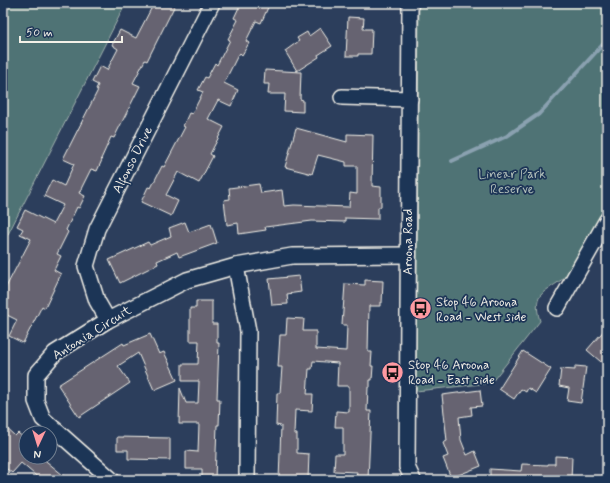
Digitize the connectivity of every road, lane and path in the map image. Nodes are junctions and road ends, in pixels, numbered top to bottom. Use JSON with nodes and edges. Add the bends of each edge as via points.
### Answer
{"nodes":[{"id":1,"x":212,"y":3,"type":"edge"},
{"id":2,"x":410,"y":3,"type":"edge"},
{"id":3,"x":342,"y":97,"type":"dead end"},
{"id":4,"x":410,"y":99,"type":"junction"},
{"id":5,"x":607,"y":220,"type":"edge"},
{"id":6,"x":407,"y":255,"type":"junction"},
{"id":7,"x":236,"y":266,"type":"junction"},
{"id":8,"x":557,"y":308,"type":"dead end"},
{"id":9,"x":108,"y":320,"type":"junction"},
{"id":10,"x":112,"y":480,"type":"edge"},
{"id":11,"x":247,"y":480,"type":"edge"},
{"id":12,"x":413,"y":480,"type":"edge"}],
"edges":[{"from":1,"to":9,"type":"street","name":"Alfonso Drive","via":[[98,229],[86,266],[97,301]]},
{"from":2,"to":4,"type":"street","name":"Aroona Road"},
{"from":3,"to":4,"type":"street"},
{"from":4,"to":6,"type":"street","name":"Aroona Road"},
{"from":5,"to":8,"type":"street"},
{"from":6,"to":7,"type":"street","name":"Antonia Circuit","via":[[292,256]]},
{"from":6,"to":12,"type":"street","name":"Aroona Road","via":[[407,467]]},
{"from":7,"to":9,"type":"street","name":"Antonia Circuit","via":[[187,280]]},
{"from":7,"to":11,"type":"street","via":[[248,331]]},
{"from":9,"to":10,"type":"street","name":"Antonia Circuit","via":[[55,353],[36,375],[36,401],[43,419]]}]}
